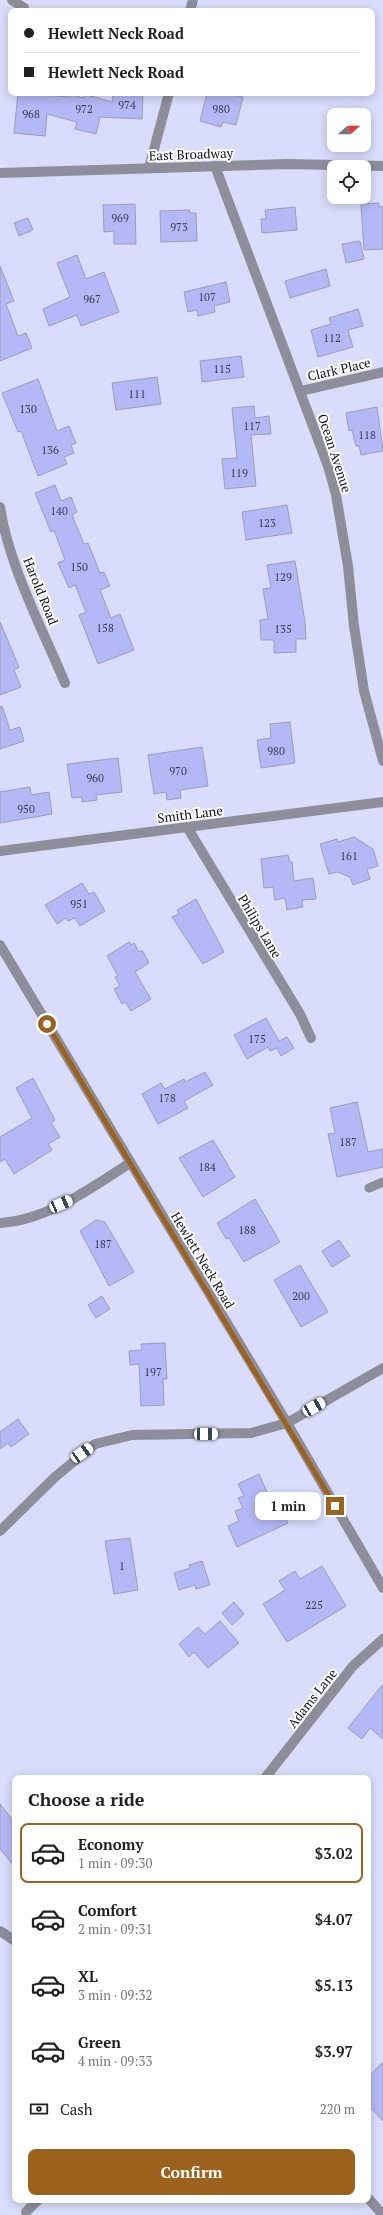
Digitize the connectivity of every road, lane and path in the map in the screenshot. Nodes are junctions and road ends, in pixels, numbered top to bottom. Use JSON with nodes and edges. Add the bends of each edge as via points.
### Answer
{"nodes":[{"id":1,"x":12,"y":0,"type":"edge"},
{"id":2,"x":24,"y":8,"type":"dead end"},
{"id":3,"x":168,"y":96,"type":"edge"},
{"id":4,"x":215,"y":166,"type":"junction"},
{"id":5,"x":383,"y":166,"type":"edge"},
{"id":6,"x":149,"y":168,"type":"junction"},
{"id":7,"x":0,"y":173,"type":"edge"},
{"id":8,"x":383,"y":372,"type":"edge"},
{"id":9,"x":301,"y":392,"type":"junction"},
{"id":10,"x":0,"y":507,"type":"edge"},
{"id":11,"x":65,"y":683,"type":"dead end"},
{"id":12,"x":383,"y":761,"type":"edge"},
{"id":13,"x":383,"y":802,"type":"edge"},
{"id":14,"x":187,"y":828,"type":"junction"},
{"id":15,"x":0,"y":851,"type":"edge"},
{"id":16,"x":0,"y":945,"type":"edge"},
{"id":17,"x":311,"y":1038,"type":"dead end"},
{"id":18,"x":130,"y":1163,"type":"junction"},
{"id":19,"x":383,"y":1182,"type":"edge"},
{"id":20,"x":369,"y":1188,"type":"dead end"},
{"id":21,"x":0,"y":1223,"type":"edge"},
{"id":22,"x":383,"y":1368,"type":"edge"},
{"id":23,"x":287,"y":1423,"type":"junction"},
{"id":24,"x":0,"y":1531,"type":"edge"},
{"id":25,"x":383,"y":1588,"type":"edge"},
{"id":26,"x":383,"y":1639,"type":"edge"},
{"id":27,"x":267,"y":1775,"type":"edge"},
{"id":28,"x":0,"y":1931,"type":"edge"},
{"id":29,"x":12,"y":1939,"type":"edge"},
{"id":30,"x":371,"y":2201,"type":"edge"},
{"id":31,"x":35,"y":2203,"type":"edge"},
{"id":32,"x":26,"y":2212,"type":"dead end"},
{"id":33,"x":383,"y":2215,"type":"edge"}],
"edges":[{"from":1,"to":2,"type":"street"},
{"from":3,"to":6,"type":"street"},
{"from":4,"to":5,"type":"street","name":"East Broadway"},
{"from":4,"to":6,"type":"street","name":"East Broadway"},
{"from":4,"to":9,"type":"street","name":"Ocean Avenue"},
{"from":6,"to":7,"type":"street","name":"East Broadway"},
{"from":8,"to":9,"type":"street","name":"Clark Place"},
{"from":9,"to":12,"type":"street","name":"Ocean Avenue","via":[[336,495],[364,691]]},
{"from":10,"to":11,"type":"street","name":"Harold Road","via":[[15,564]]},
{"from":13,"to":14,"type":"street","name":"Smith Lane"},
{"from":14,"to":15,"type":"street","name":"Smith Lane"},
{"from":14,"to":17,"type":"street","name":"Philips Lane","via":[[300,1014]]},
{"from":16,"to":18,"type":"street","name":"Hewlett Neck Road"},
{"from":18,"to":21,"type":"street","via":[[72,1199],[27,1219]]},
{"from":18,"to":23,"type":"street","name":"Hewlett Neck Road"},
{"from":19,"to":20,"type":"lane"},
{"from":22,"to":23,"type":"street"},
{"from":23,"to":24,"type":"street","via":[[251,1433],[132,1435],[95,1444],[55,1477]]},
{"from":23,"to":25,"type":"street","name":"Hewlett Neck Road"},
{"from":26,"to":27,"type":"street","name":"Adams Lane","via":[[353,1666]]},
{"from":28,"to":29,"type":"street"},
{"from":30,"to":33,"type":"street"},
{"from":31,"to":32,"type":"street"}]}
